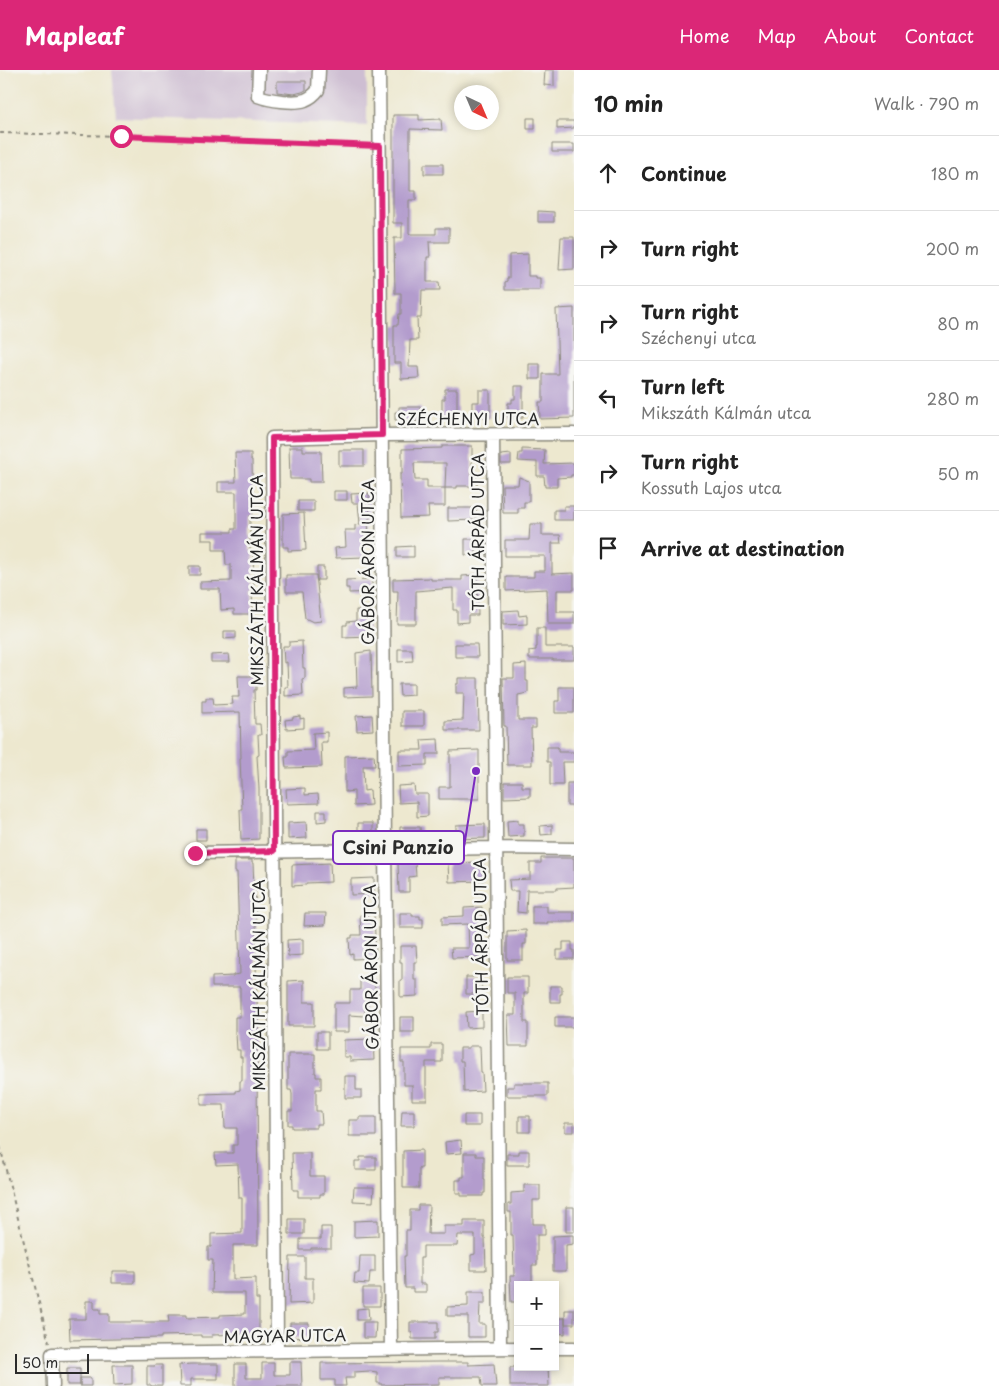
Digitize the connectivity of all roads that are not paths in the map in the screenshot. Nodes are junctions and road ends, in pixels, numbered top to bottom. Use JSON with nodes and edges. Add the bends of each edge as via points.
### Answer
{"nodes":[{"id":1,"x":259,"y":70,"type":"edge"},
{"id":2,"x":319,"y":70,"type":"edge"},
{"id":3,"x":379,"y":70,"type":"edge"},
{"id":4,"x":574,"y":434,"type":"edge"},
{"id":5,"x":382,"y":435,"type":"junction"},
{"id":6,"x":493,"y":435,"type":"junction"},
{"id":7,"x":272,"y":438,"type":"joint"},
{"id":8,"x":495,"y":848,"type":"junction"},
{"id":9,"x":574,"y":849,"type":"edge"},
{"id":10,"x":384,"y":850,"type":"junction"},
{"id":11,"x":274,"y":851,"type":"junction"},
{"id":12,"x":195,"y":853,"type":"dead end"},
{"id":13,"x":500,"y":1348,"type":"junction"},
{"id":14,"x":514,"y":1348,"type":"edge"},
{"id":15,"x":559,"y":1348,"type":"edge"},
{"id":16,"x":574,"y":1348,"type":"edge"},
{"id":17,"x":391,"y":1350,"type":"junction"},
{"id":18,"x":277,"y":1351,"type":"junction"},
{"id":19,"x":53,"y":1386,"type":"edge"}],
"edges":[{"from":1,"to":2,"type":"street","via":[[258,96],[276,101],[310,97],[318,90]]},
{"from":3,"to":5,"type":"street","name":"GÁBOR ÁRON UTCA"},
{"from":4,"to":6,"type":"street","name":"SZÉCHENYI UTCA"},
{"from":5,"to":6,"type":"street","name":"SZÉCHENYI UTCA"},
{"from":5,"to":7,"type":"street","name":"SZÉCHENYI UTCA"},
{"from":5,"to":10,"type":"street","name":"GÁBOR ÁRON UTCA"},
{"from":6,"to":8,"type":"street","name":"TÓTH ÁRPÁD UTCA"},
{"from":7,"to":11,"type":"street","name":"MIKSZÁTH KÁLMÁN UTCA"},
{"from":8,"to":9,"type":"street"},
{"from":8,"to":10,"type":"street"},
{"from":8,"to":13,"type":"street","name":"TÓTH ÁRPÁD UTCA"},
{"from":10,"to":11,"type":"street"},
{"from":10,"to":17,"type":"street","name":"GÁBOR ÁRON UTCA"},
{"from":11,"to":12,"type":"street"},
{"from":11,"to":18,"type":"street","name":"MIKSZÁTH KÁLMÁN UTCA"},
{"from":13,"to":14,"type":"street","name":"MAGYAR UTCA"},
{"from":13,"to":17,"type":"street","name":"MAGYAR UTCA"},
{"from":15,"to":16,"type":"street"},
{"from":17,"to":18,"type":"street","name":"MAGYAR UTCA"},
{"from":18,"to":19,"type":"street","name":"MAGYAR UTCA","via":[[52,1354]]}]}
